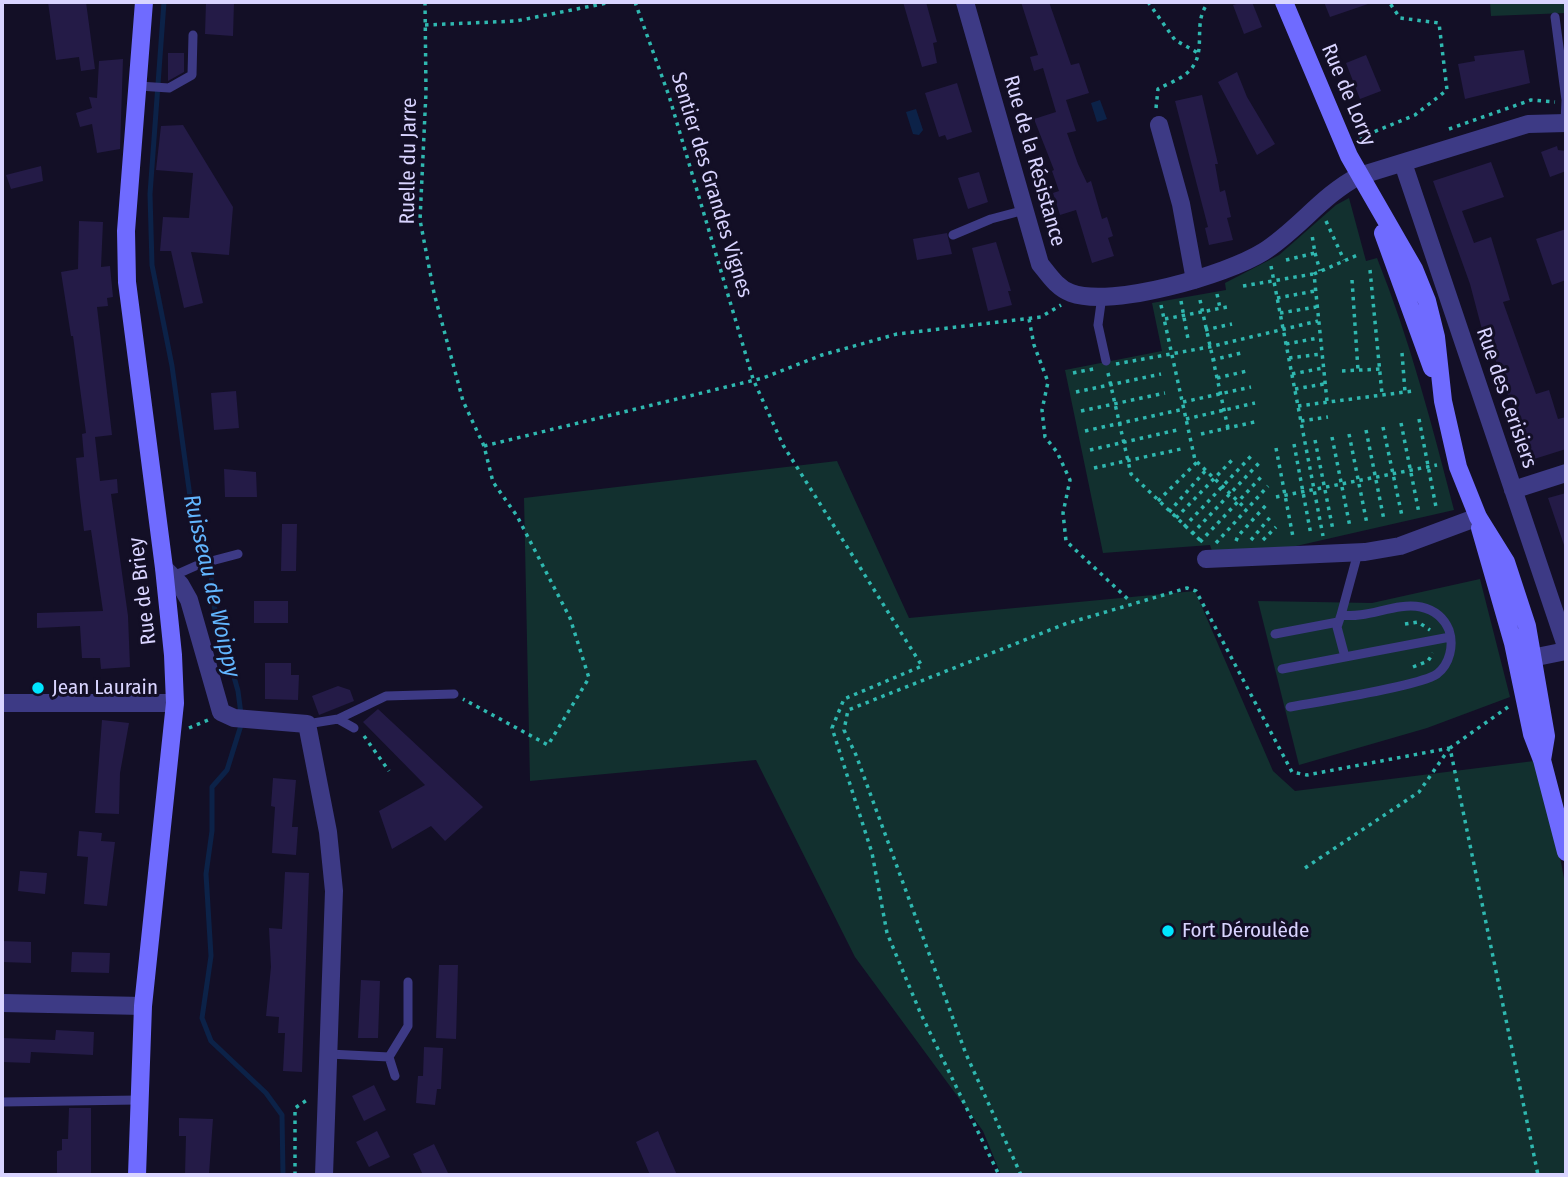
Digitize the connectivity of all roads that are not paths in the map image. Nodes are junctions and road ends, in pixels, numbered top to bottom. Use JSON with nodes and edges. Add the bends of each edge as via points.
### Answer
{"nodes":[{"id":1,"x":144,"y":2,"type":"edge"},
{"id":2,"x":965,"y":2,"type":"edge"},
{"id":3,"x":1284,"y":2,"type":"edge"},
{"id":4,"x":1555,"y":17,"type":"dead end"},
{"id":5,"x":193,"y":35,"type":"dead end"},
{"id":6,"x":152,"y":88,"type":"junction"},
{"id":7,"x":1566,"y":123,"type":"edge"},
{"id":8,"x":1159,"y":125,"type":"road end"},
{"id":9,"x":1403,"y":163,"type":"junction"},
{"id":10,"x":1359,"y":176,"type":"junction"},
{"id":11,"x":1025,"y":210,"type":"junction"},
{"id":12,"x":953,"y":235,"type":"dead end"},
{"id":13,"x":1195,"y":280,"type":"junction"},
{"id":14,"x":1102,"y":296,"type":"junction"},
{"id":15,"x":1106,"y":363,"type":"road end"},
{"id":16,"x":1566,"y":473,"type":"edge"},
{"id":17,"x":1513,"y":490,"type":"junction"},
{"id":18,"x":1478,"y":517,"type":"junction"},
{"id":19,"x":1213,"y":553,"type":"road end"},
{"id":20,"x":1355,"y":553,"type":"junction"},
{"id":21,"x":238,"y":554,"type":"dead end"},
{"id":22,"x":168,"y":572,"type":"junction"},
{"id":23,"x":1339,"y":619,"type":"junction"},
{"id":24,"x":1275,"y":634,"type":"dead end"},
{"id":25,"x":1451,"y":636,"type":"junction"},
{"id":26,"x":1566,"y":649,"type":"edge"},
{"id":27,"x":1345,"y":656,"type":"junction"},
{"id":28,"x":1525,"y":659,"type":"junction"},
{"id":29,"x":1282,"y":669,"type":"dead end"},
{"id":30,"x":454,"y":694,"type":"road end"},
{"id":31,"x":2,"y":703,"type":"edge"},
{"id":32,"x":175,"y":703,"type":"junction"},
{"id":33,"x":1290,"y":707,"type":"dead end"},
{"id":34,"x":338,"y":719,"type":"junction"},
{"id":35,"x":307,"y":724,"type":"junction"},
{"id":36,"x":354,"y":728,"type":"road end"},
{"id":37,"x":1542,"y":760,"type":"junction"},
{"id":38,"x":1566,"y":852,"type":"edge"},
{"id":39,"x":408,"y":982,"type":"dead end"},
{"id":40,"x":2,"y":1003,"type":"edge"},
{"id":41,"x":143,"y":1006,"type":"junction"},
{"id":42,"x":329,"y":1054,"type":"junction"},
{"id":43,"x":389,"y":1057,"type":"junction"},
{"id":44,"x":395,"y":1076,"type":"dead end"},
{"id":45,"x":138,"y":1100,"type":"junction"},
{"id":46,"x":2,"y":1102,"type":"edge"},
{"id":47,"x":137,"y":1175,"type":"edge"},
{"id":48,"x":324,"y":1175,"type":"edge"}],
"edges":[{"from":1,"to":6,"type":"street","name":"Rue de Briey"},
{"from":2,"to":11,"type":"street","name":"Rue de la Résistance"},
{"from":3,"to":10,"type":"street","name":"Rue de Lorry"},
{"from":4,"to":7,"type":"lane"},
{"from":5,"to":6,"type":"lane","via":[[192,75],[177,86]]},
{"from":6,"to":22,"type":"street","name":"Rue de Briey","via":[[126,231],[127,282]]},
{"from":7,"to":9,"type":"street","via":[[1528,124]]},
{"from":8,"to":13,"type":"street","via":[[1181,204]]},
{"from":9,"to":10,"type":"street"},
{"from":9,"to":17,"type":"street","name":"Rue des Cerisiers"},
{"from":10,"to":13,"type":"street","via":[[1339,186],[1265,251]]},
{"from":10,"to":18,"type":"street","name":"Rue de Lorry","via":[[1374,205],[1443,401],[1458,467]]},
{"from":11,"to":12,"type":"lane"},
{"from":11,"to":14,"type":"street","name":"Rue de la Résistance","via":[[1040,264],[1055,283],[1072,293]]},
{"from":13,"to":14,"type":"street"},
{"from":14,"to":15,"type":"lane","via":[[1098,325]]},
{"from":16,"to":17,"type":"street"},
{"from":17,"to":26,"type":"street","name":"Rue des Cerisiers"},
{"from":18,"to":20,"type":"street","via":[[1400,546]]},
{"from":18,"to":28,"type":"street","name":"Rue de Lorry"},
{"from":19,"to":20,"type":"street"},
{"from":20,"to":23,"type":"lane"},
{"from":21,"to":22,"type":"lane"},
{"from":22,"to":32,"type":"street","name":"Rue de Briey"},
{"from":22,"to":35,"type":"street","via":[[189,600],[218,707],[225,715]]},
{"from":23,"to":24,"type":"lane"},
{"from":23,"to":25,"type":"lane","via":[[1422,607],[1443,620]]},
{"from":23,"to":27,"type":"lane"},
{"from":25,"to":27,"type":"lane"},
{"from":25,"to":33,"type":"lane","via":[[1447,662],[1429,678]]},
{"from":26,"to":28,"type":"street"},
{"from":27,"to":29,"type":"lane"},
{"from":28,"to":37,"type":"street","via":[[1523,701]]},
{"from":28,"to":37,"type":"street","via":[[1546,736]]},
{"from":30,"to":34,"type":"lane","via":[[386,696]]},
{"from":31,"to":32,"type":"street"},
{"from":32,"to":41,"type":"street","name":"Rue de Briey"},
{"from":34,"to":35,"type":"lane"},
{"from":34,"to":36,"type":"lane"},
{"from":35,"to":42,"type":"street","via":[[334,891]]},
{"from":37,"to":38,"type":"street"},
{"from":39,"to":43,"type":"lane","via":[[408,1026]]},
{"from":40,"to":41,"type":"street"},
{"from":41,"to":45,"type":"street","name":"Rue de Briey"},
{"from":42,"to":43,"type":"lane"},
{"from":42,"to":48,"type":"street"},
{"from":43,"to":44,"type":"lane"},
{"from":45,"to":46,"type":"lane"},
{"from":45,"to":47,"type":"street","name":"Rue de Briey"}]}
